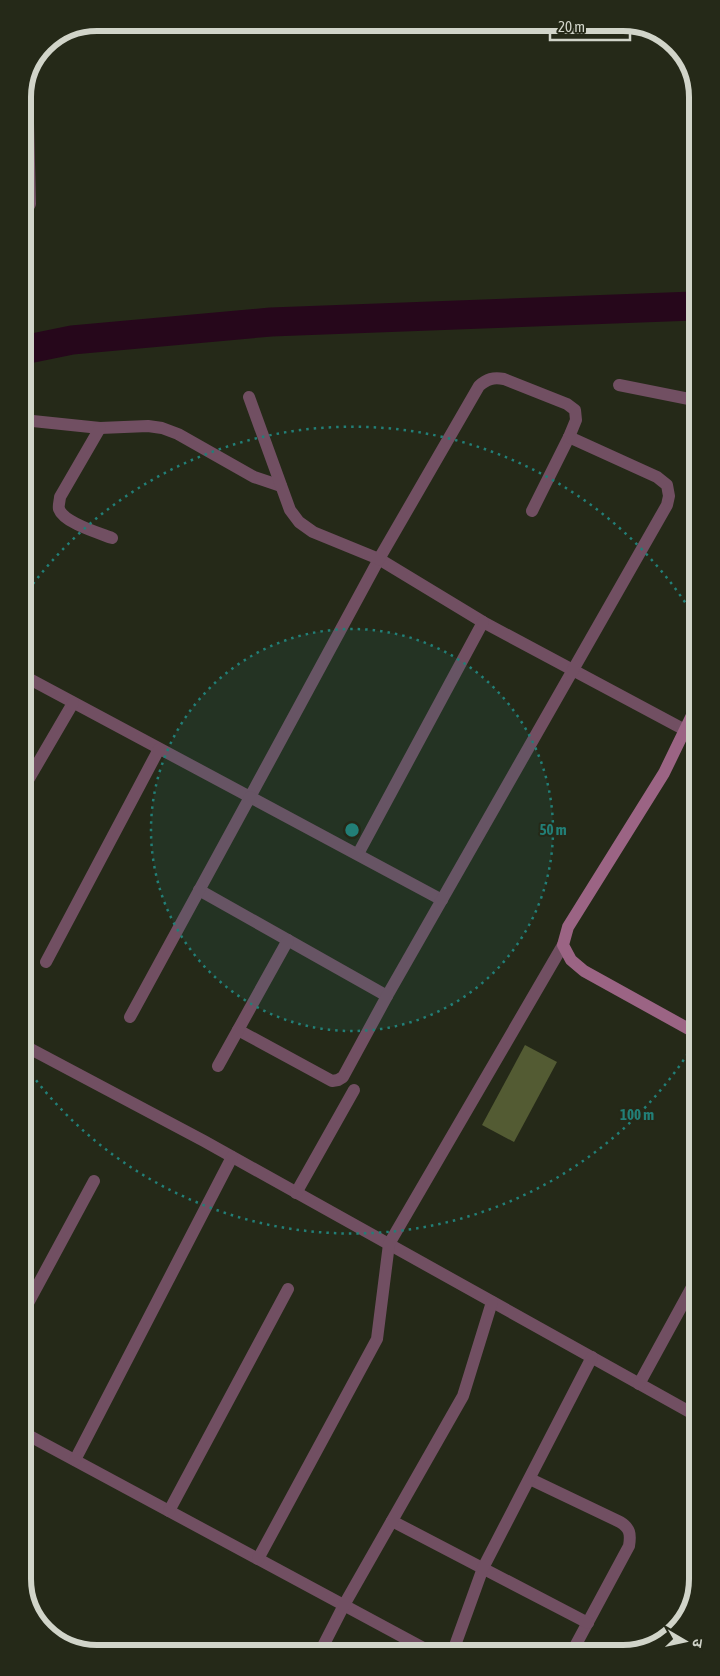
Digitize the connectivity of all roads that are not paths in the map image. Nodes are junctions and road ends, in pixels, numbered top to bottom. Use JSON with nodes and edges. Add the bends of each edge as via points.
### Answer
{"nodes":[{"id":1,"x":619,"y":385,"type":"dead end"},
{"id":2,"x":249,"y":397,"type":"dead end"},
{"id":3,"x":689,"y":399,"type":"edge"},
{"id":4,"x":31,"y":421,"type":"edge"},
{"id":5,"x":100,"y":428,"type":"junction"},
{"id":6,"x":569,"y":436,"type":"junction"},
{"id":7,"x":281,"y":486,"type":"junction"},
{"id":8,"x":532,"y":511,"type":"dead end"},
{"id":9,"x":112,"y":538,"type":"dead end"},
{"id":10,"x":378,"y":559,"type":"junction"},
{"id":11,"x":483,"y":622,"type":"junction"},
{"id":12,"x":573,"y":670,"type":"junction"},
{"id":13,"x":31,"y":680,"type":"edge"},
{"id":14,"x":73,"y":703,"type":"junction"},
{"id":15,"x":689,"y":722,"type":"edge"},
{"id":16,"x":685,"y":730,"type":"junction"},
{"id":17,"x":159,"y":749,"type":"junction"},
{"id":18,"x":31,"y":775,"type":"edge"},
{"id":19,"x":250,"y":797,"type":"junction"},
{"id":20,"x":358,"y":854,"type":"junction"},
{"id":21,"x":199,"y":890,"type":"junction"},
{"id":22,"x":442,"y":900,"type":"junction"},
{"id":23,"x":288,"y":940,"type":"junction"},
{"id":24,"x":563,"y":945,"type":"junction"},
{"id":25,"x":46,"y":962,"type":"dead end"},
{"id":26,"x":387,"y":996,"type":"junction"},
{"id":27,"x":130,"y":1016,"type":"dead end"},
{"id":28,"x":689,"y":1029,"type":"edge"},
{"id":29,"x":238,"y":1030,"type":"junction"},
{"id":30,"x":31,"y":1049,"type":"edge"},
{"id":31,"x":218,"y":1066,"type":"dead end"},
{"id":32,"x":354,"y":1090,"type":"dead end"},
{"id":33,"x":232,"y":1157,"type":"junction"},
{"id":34,"x":94,"y":1181,"type":"dead end"},
{"id":35,"x":296,"y":1193,"type":"junction"},
{"id":36,"x":389,"y":1244,"type":"junction"},
{"id":37,"x":288,"y":1289,"type":"dead end"},
{"id":38,"x":689,"y":1293,"type":"edge"},
{"id":39,"x":31,"y":1299,"type":"edge"},
{"id":40,"x":492,"y":1302,"type":"junction"},
{"id":41,"x":592,"y":1358,"type":"junction"},
{"id":42,"x":639,"y":1384,"type":"junction"},
{"id":43,"x":689,"y":1412,"type":"edge"},
{"id":44,"x":31,"y":1437,"type":"edge"},
{"id":45,"x":75,"y":1460,"type":"junction"},
{"id":46,"x":530,"y":1479,"type":"junction"},
{"id":47,"x":169,"y":1511,"type":"junction"},
{"id":48,"x":392,"y":1521,"type":"junction"},
{"id":49,"x":258,"y":1558,"type":"junction"},
{"id":50,"x":483,"y":1568,"type":"junction"},
{"id":51,"x":344,"y":1605,"type":"junction"},
{"id":52,"x":588,"y":1622,"type":"junction"},
{"id":53,"x":324,"y":1645,"type":"edge"},
{"id":54,"x":419,"y":1645,"type":"edge"},
{"id":55,"x":455,"y":1645,"type":"edge"},
{"id":56,"x":576,"y":1645,"type":"edge"}],
"edges":[{"from":1,"to":3,"type":"street"},
{"from":2,"to":7,"type":"street"},
{"from":4,"to":5,"type":"street"},
{"from":5,"to":7,"type":"street","via":[[162,428],[254,476]]},
{"from":5,"to":9,"type":"street","via":[[60,497],[59,508],[74,523]]},
{"from":6,"to":8,"type":"street"},
{"from":6,"to":10,"type":"street","via":[[576,420],[575,410],[567,404],[504,379],[486,381],[479,386]]},
{"from":6,"to":12,"type":"street","via":[[657,477],[667,485],[669,496],[667,505]]},
{"from":7,"to":10,"type":"street","via":[[290,510],[299,522],[313,532]]},
{"from":10,"to":11,"type":"street"},
{"from":10,"to":19,"type":"street"},
{"from":11,"to":12,"type":"street"},
{"from":11,"to":20,"type":"street"},
{"from":12,"to":16,"type":"street"},
{"from":12,"to":22,"type":"street"},
{"from":13,"to":14,"type":"street"},
{"from":14,"to":17,"type":"street"},
{"from":14,"to":18,"type":"street"},
{"from":15,"to":16,"type":"street"},
{"from":16,"to":24,"type":"street","via":[[664,773],[568,927]]},
{"from":17,"to":19,"type":"street"},
{"from":17,"to":25,"type":"street"},
{"from":19,"to":20,"type":"street"},
{"from":19,"to":21,"type":"street"},
{"from":20,"to":22,"type":"street"},
{"from":21,"to":23,"type":"street"},
{"from":21,"to":27,"type":"street"},
{"from":22,"to":26,"type":"street"},
{"from":23,"to":26,"type":"street"},
{"from":23,"to":29,"type":"street"},
{"from":24,"to":28,"type":"street","via":[[571,960],[584,971]]},
{"from":24,"to":36,"type":"street"},
{"from":26,"to":29,"type":"street","via":[[343,1078],[338,1080],[332,1081]]},
{"from":29,"to":31,"type":"street"},
{"from":30,"to":33,"type":"street"},
{"from":32,"to":35,"type":"street"},
{"from":33,"to":35,"type":"street"},
{"from":33,"to":45,"type":"street"},
{"from":34,"to":39,"type":"street"},
{"from":35,"to":36,"type":"street"},
{"from":36,"to":40,"type":"street"},
{"from":36,"to":49,"type":"street","via":[[377,1339]]},
{"from":37,"to":47,"type":"street"},
{"from":38,"to":42,"type":"street"},
{"from":40,"to":41,"type":"street"},
{"from":40,"to":48,"type":"street","via":[[462,1396]]},
{"from":41,"to":42,"type":"street"},
{"from":41,"to":46,"type":"street"},
{"from":42,"to":43,"type":"street"},
{"from":44,"to":45,"type":"street"},
{"from":45,"to":47,"type":"street"},
{"from":46,"to":50,"type":"street"},
{"from":46,"to":52,"type":"street","via":[[628,1527],[631,1536],[629,1546]]},
{"from":47,"to":49,"type":"street"},
{"from":48,"to":50,"type":"street"},
{"from":48,"to":51,"type":"street"},
{"from":49,"to":51,"type":"street"},
{"from":50,"to":52,"type":"street"},
{"from":50,"to":55,"type":"street"},
{"from":51,"to":53,"type":"street"},
{"from":51,"to":54,"type":"street"},
{"from":52,"to":56,"type":"street"}]}
